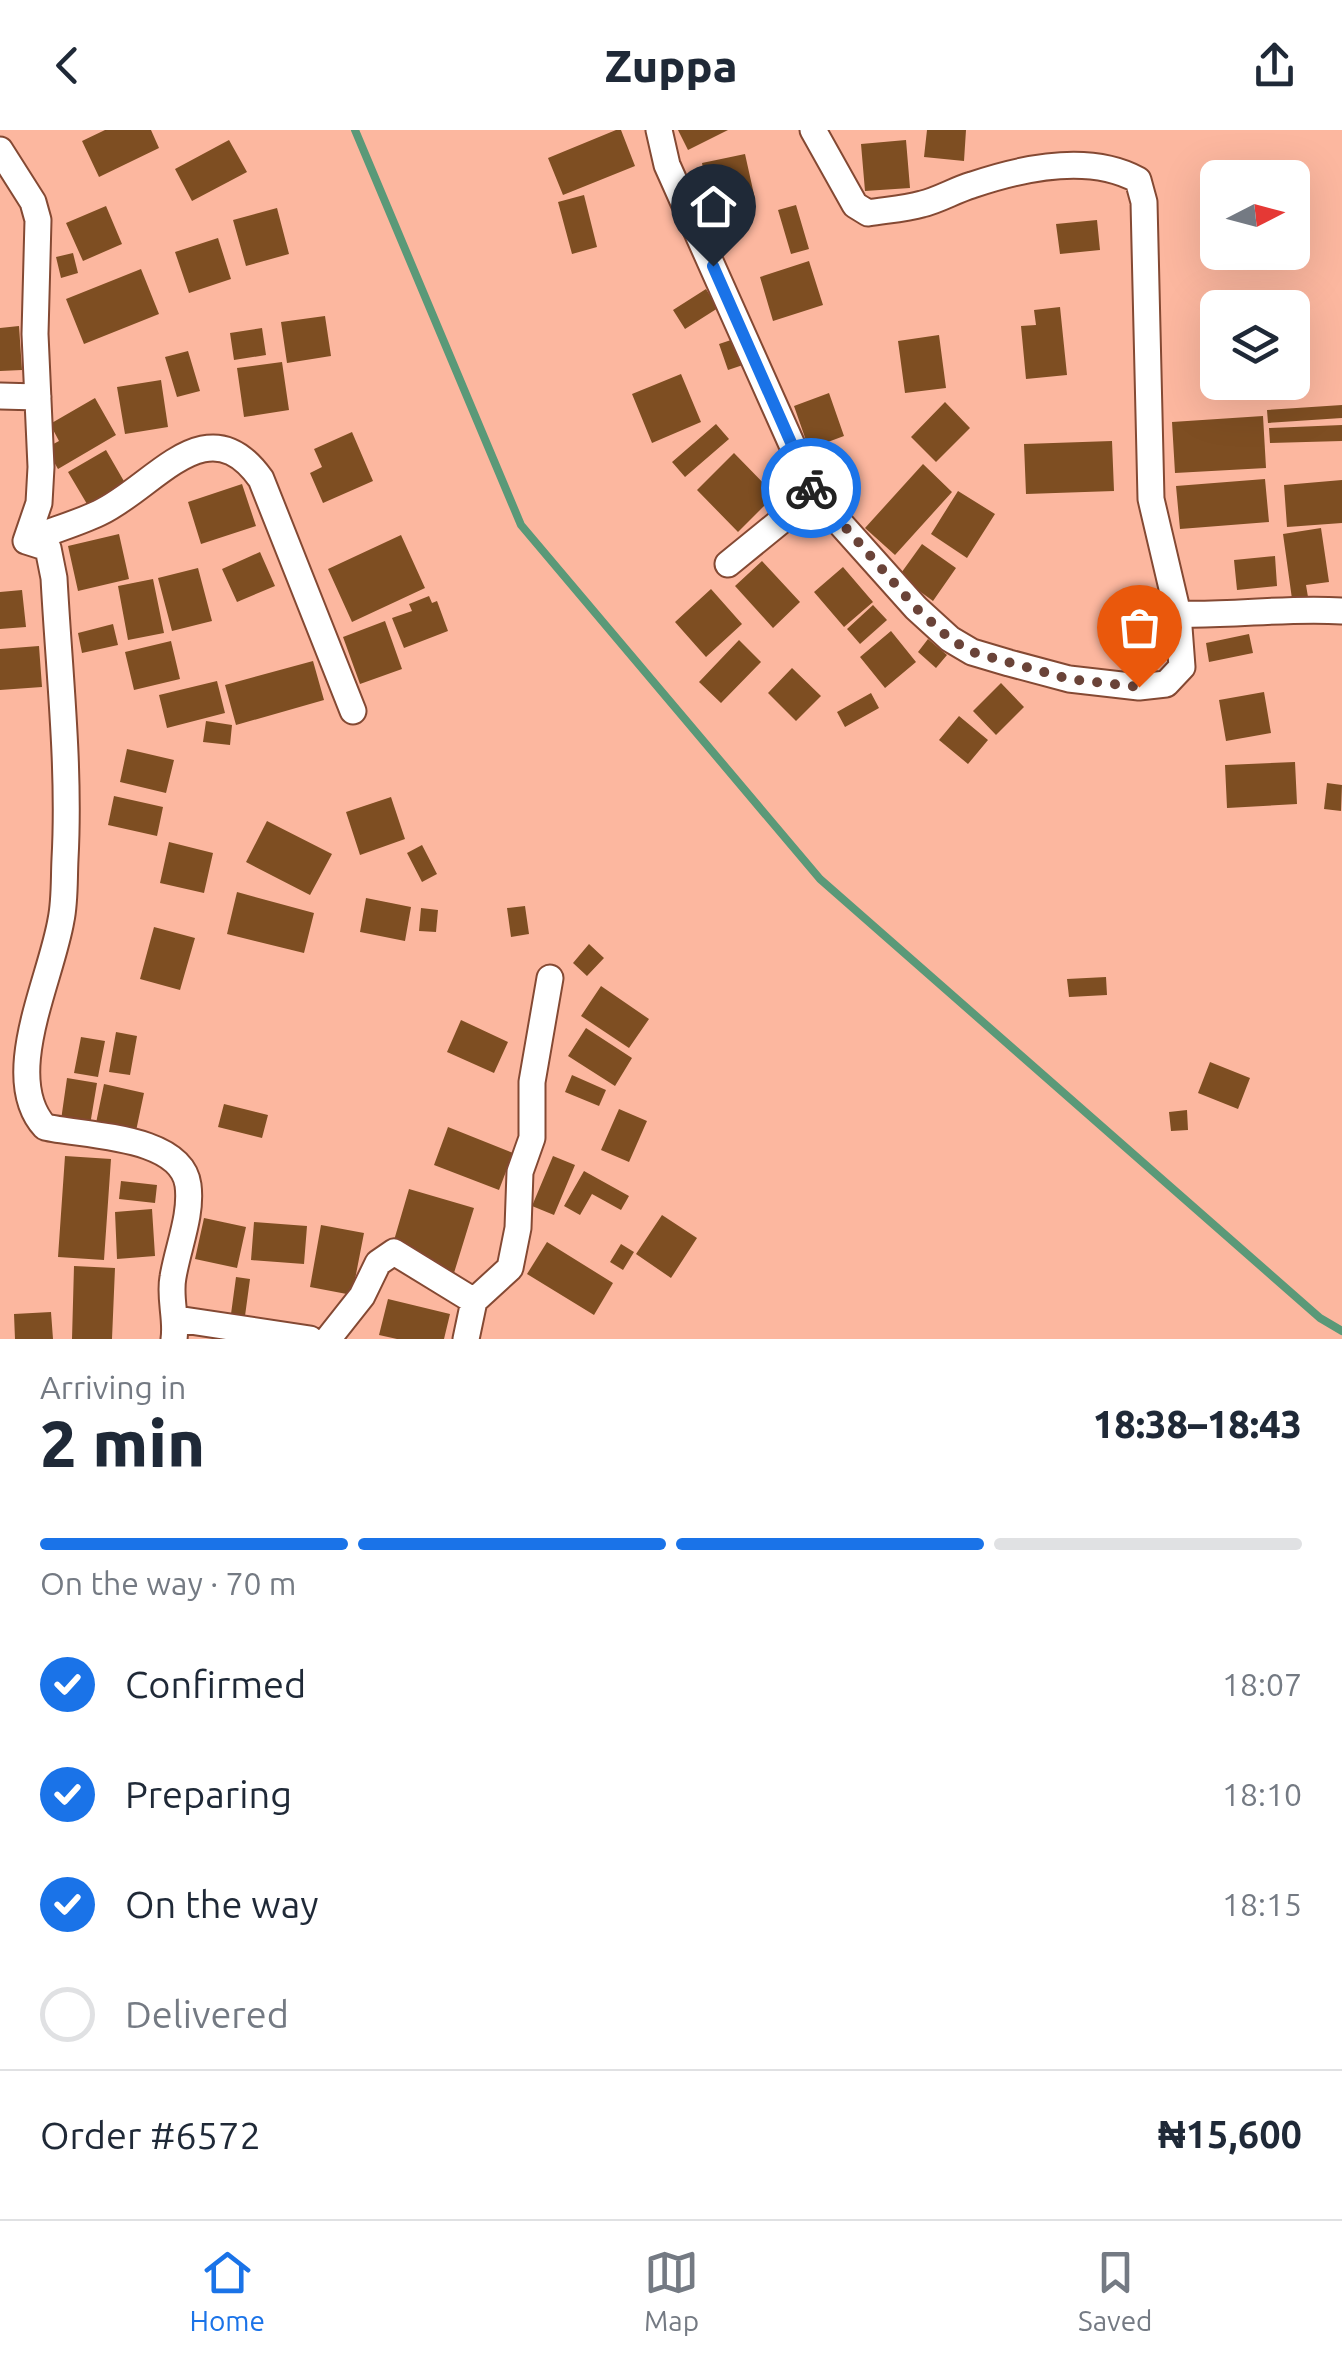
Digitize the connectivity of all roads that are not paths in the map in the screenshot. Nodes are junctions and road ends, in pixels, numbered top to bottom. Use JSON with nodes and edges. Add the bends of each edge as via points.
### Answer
{"nodes":[{"id":1,"x":659,"y":130,"type":"edge"},
{"id":2,"x":813,"y":130,"type":"edge"},
{"id":3,"x":0,"y":150,"type":"edge"},
{"id":4,"x":0,"y":396,"type":"edge"},
{"id":5,"x":38,"y":398,"type":"junction"},
{"id":6,"x":814,"y":494,"type":"junction"},
{"id":7,"x":26,"y":541,"type":"junction"},
{"id":8,"x":728,"y":564,"type":"dead end"},
{"id":9,"x":1342,"y":611,"type":"edge"},
{"id":10,"x":1178,"y":614,"type":"junction"},
{"id":11,"x":353,"y":711,"type":"dead end"},
{"id":12,"x":550,"y":978,"type":"dead end"},
{"id":13,"x":474,"y":1301,"type":"junction"},
{"id":14,"x":176,"y":1329,"type":"edge"},
{"id":15,"x":310,"y":1339,"type":"edge"},
{"id":16,"x":328,"y":1339,"type":"edge"},
{"id":17,"x":466,"y":1339,"type":"edge"}],
"edges":[{"from":1,"to":6,"type":"street","via":[[667,165]]},
{"from":2,"to":10,"type":"street","via":[[855,205],[868,213],[923,204],[1034,168],[1120,170],[1138,180],[1144,202],[1151,499]]},
{"from":3,"to":5,"type":"street","via":[[38,220]]},
{"from":4,"to":5,"type":"street"},
{"from":5,"to":7,"type":"street","via":[[39,503]]},
{"from":6,"to":8,"type":"street"},
{"from":6,"to":10,"type":"street","via":[[916,608],[972,652],[1069,679],[1166,684],[1182,667]]},
{"from":7,"to":11,"type":"street","via":[[99,513],[195,450],[235,451],[262,479]]},
{"from":7,"to":14,"type":"street","via":[[48,548],[54,578],[68,815],[62,916],[33,1008],[20,1075],[24,1102],[45,1128],[151,1146],[182,1166],[188,1186],[172,1286]]},
{"from":9,"to":10,"type":"street"},
{"from":12,"to":13,"type":"street","via":[[510,1268]]},
{"from":13,"to":16,"type":"street","via":[[394,1252],[378,1263]]},
{"from":13,"to":17,"type":"street"},
{"from":14,"to":15,"type":"street"}]}
